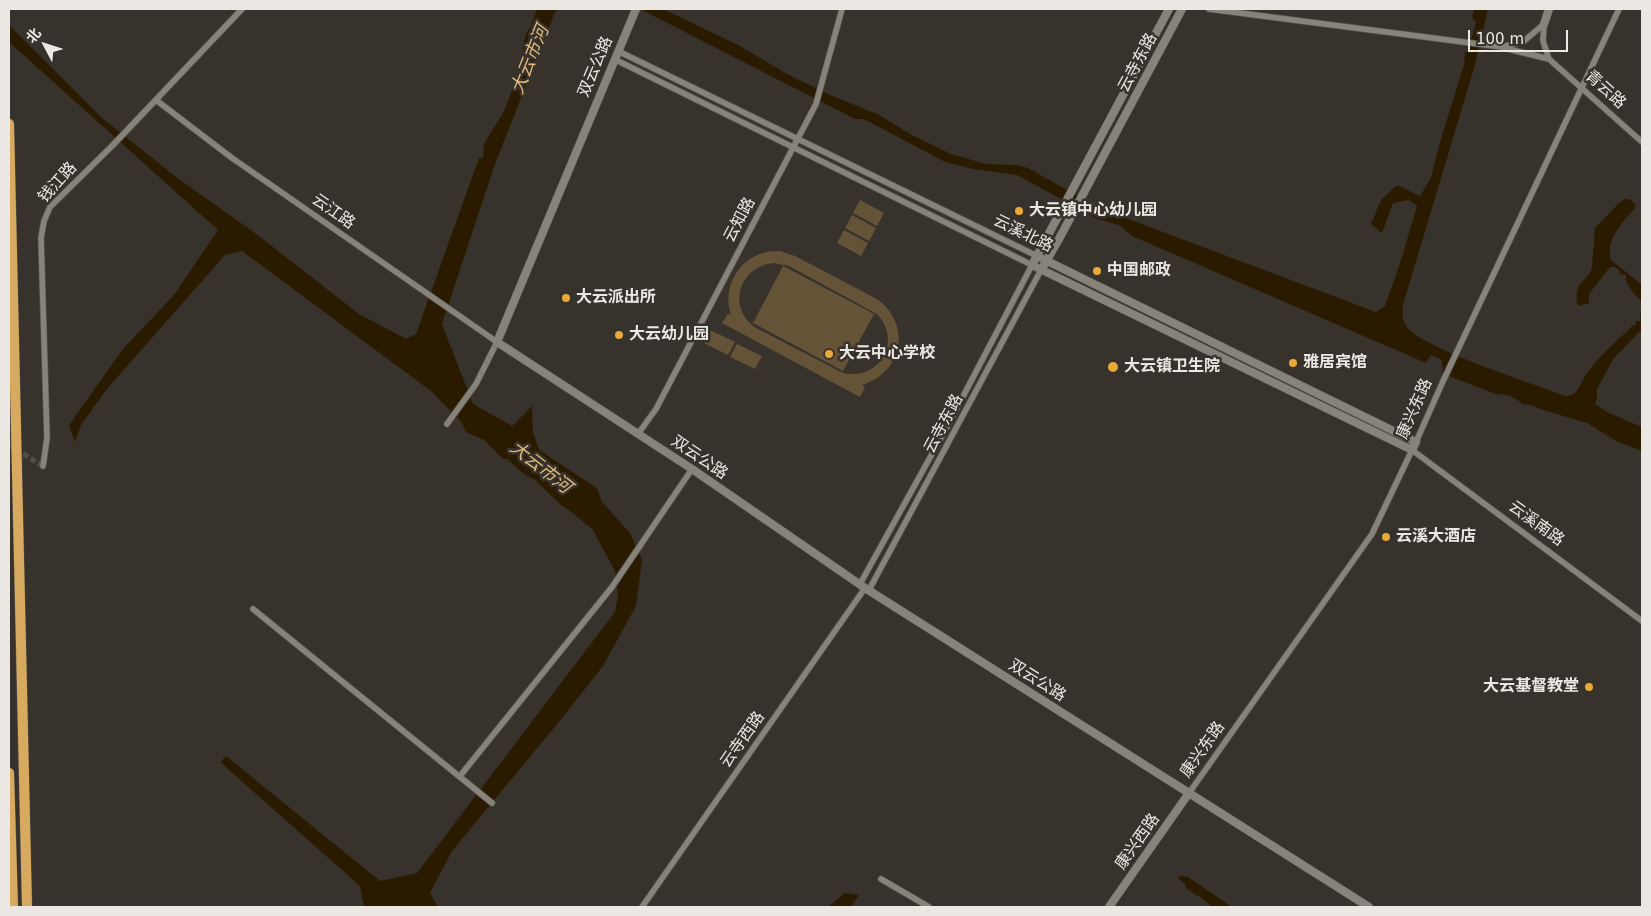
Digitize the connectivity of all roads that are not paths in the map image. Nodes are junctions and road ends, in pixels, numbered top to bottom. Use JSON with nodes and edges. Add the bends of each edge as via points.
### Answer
{"nodes":[{"id":1,"x":242,"y":9,"type":"edge"},
{"id":2,"x":636,"y":9,"type":"edge"},
{"id":3,"x":842,"y":9,"type":"edge"},
{"id":4,"x":1169,"y":9,"type":"edge"},
{"id":5,"x":1182,"y":9,"type":"edge"},
{"id":6,"x":1209,"y":9,"type":"edge"},
{"id":7,"x":1549,"y":9,"type":"edge"},
{"id":8,"x":1619,"y":9,"type":"edge"},
{"id":9,"x":1544,"y":24,"type":"junction"},
{"id":10,"x":1502,"y":47,"type":"junction"},
{"id":11,"x":616,"y":55,"type":"junction"},
{"id":12,"x":1549,"y":59,"type":"junction"},
{"id":13,"x":1580,"y":88,"type":"junction"},
{"id":14,"x":156,"y":100,"type":"junction"},
{"id":15,"x":9,"y":124,"type":"edge"},
{"id":16,"x":798,"y":139,"type":"junction"},
{"id":17,"x":1642,"y":142,"type":"edge"},
{"id":18,"x":794,"y":147,"type":"junction"},
{"id":19,"x":1037,"y":256,"type":"junction"},
{"id":20,"x":1046,"y":261,"type":"junction"},
{"id":21,"x":1032,"y":265,"type":"junction"},
{"id":22,"x":1041,"y":270,"type":"junction"},
{"id":23,"x":497,"y":342,"type":"junction"},
{"id":24,"x":447,"y":424,"type":"dead end"},
{"id":25,"x":638,"y":434,"type":"junction"},
{"id":26,"x":1414,"y":446,"type":"junction"},
{"id":27,"x":43,"y":466,"type":"dead end"},
{"id":28,"x":692,"y":469,"type":"junction"},
{"id":29,"x":865,"y":587,"type":"junction"},
{"id":30,"x":253,"y":609,"type":"dead end"},
{"id":31,"x":1642,"y":621,"type":"edge"},
{"id":32,"x":9,"y":772,"type":"edge"},
{"id":33,"x":460,"y":776,"type":"junction"},
{"id":34,"x":1189,"y":794,"type":"junction"},
{"id":35,"x":492,"y":803,"type":"dead end"},
{"id":36,"x":881,"y":879,"type":"dead end"},
{"id":37,"x":13,"y":907,"type":"edge"},
{"id":38,"x":27,"y":907,"type":"edge"},
{"id":39,"x":642,"y":907,"type":"edge"},
{"id":40,"x":929,"y":907,"type":"edge"},
{"id":41,"x":1109,"y":907,"type":"edge"},
{"id":42,"x":1369,"y":907,"type":"edge"}],
"edges":[{"from":1,"to":14,"type":"street","name":"钱江路"},
{"from":2,"to":11,"type":"street","name":"双云公路"},
{"from":3,"to":16,"type":"street","name":"云知路","via":[[816,104]]},
{"from":4,"to":19,"type":"street","name":"云寺东路"},
{"from":5,"to":20,"type":"street","name":"云寺东路"},
{"from":6,"to":10,"type":"street","name":"青云路"},
{"from":7,"to":9,"type":"street"},
{"from":8,"to":13,"type":"street","name":"康兴东路"},
{"from":9,"to":10,"type":"street","name":"青云路","via":[[1524,41]]},
{"from":9,"to":12,"type":"street","via":[[1543,41]]},
{"from":10,"to":12,"type":"street","name":"青云路"},
{"from":11,"to":16,"type":"street","name":"云溪北路"},
{"from":11,"to":18,"type":"street","name":"云溪北路"},
{"from":11,"to":23,"type":"street","name":"双云公路"},
{"from":12,"to":13,"type":"street","name":"青云路"},
{"from":13,"to":17,"type":"street","name":"青云路"},
{"from":13,"to":26,"type":"street","name":"康兴东路"},
{"from":14,"to":23,"type":"street","name":"云江路","via":[[232,158]]},
{"from":14,"to":27,"type":"street","name":"钱江路","via":[[50,207],[44,221],[41,238],[47,438]]},
{"from":15,"to":38,"type":"highway"},
{"from":16,"to":18,"type":"street","name":"云知路"},
{"from":16,"to":19,"type":"street","name":"云溪北路"},
{"from":18,"to":21,"type":"street","name":"云溪北路"},
{"from":18,"to":25,"type":"street","name":"云知路","via":[[656,409]]},
{"from":19,"to":20,"type":"street","name":"云溪北路"},
{"from":19,"to":21,"type":"street","name":"云寺东路"},
{"from":20,"to":22,"type":"street","name":"云寺东路"},
{"from":20,"to":26,"type":"street","name":"云溪北路"},
{"from":21,"to":22,"type":"street","name":"云溪北路"},
{"from":21,"to":29,"type":"street","name":"云寺东路"},
{"from":22,"to":26,"type":"street","name":"云溪北路"},
{"from":22,"to":29,"type":"street","name":"云寺东路"},
{"from":23,"to":24,"type":"street","via":[[476,384]]},
{"from":23,"to":25,"type":"street","name":"双云公路"},
{"from":25,"to":28,"type":"street","name":"双云公路"},
{"from":26,"to":31,"type":"street","name":"云溪南路"},
{"from":26,"to":34,"type":"street","name":"康兴东路","via":[[1372,534]]},
{"from":28,"to":29,"type":"street","name":"双云公路"},
{"from":28,"to":33,"type":"street","via":[[612,587]]},
{"from":29,"to":34,"type":"street","name":"双云公路"},
{"from":29,"to":39,"type":"street","name":"云寺西路"},
{"from":30,"to":33,"type":"street"},
{"from":32,"to":37,"type":"highway"},
{"from":33,"to":35,"type":"street"},
{"from":34,"to":41,"type":"street","name":"康兴西路"},
{"from":34,"to":42,"type":"street","name":"双云公路"},
{"from":36,"to":40,"type":"street"}]}
